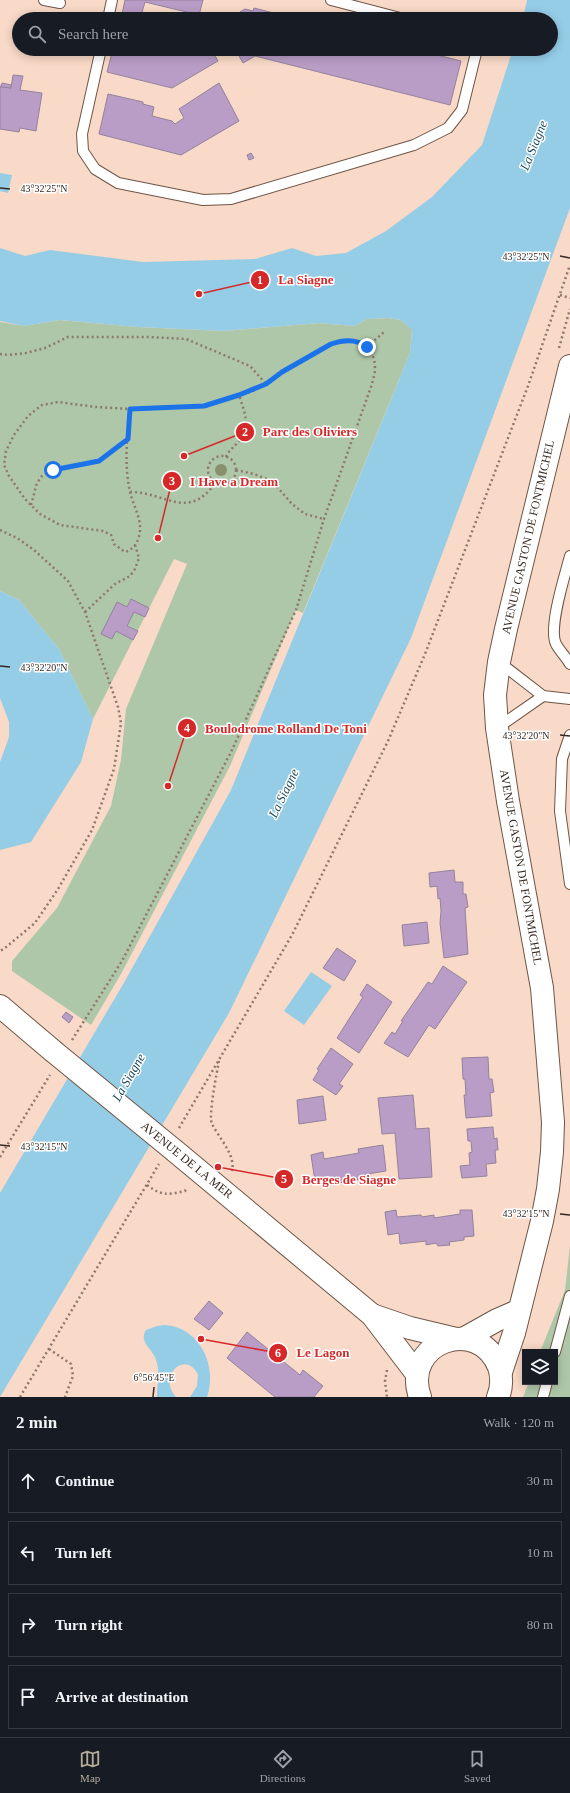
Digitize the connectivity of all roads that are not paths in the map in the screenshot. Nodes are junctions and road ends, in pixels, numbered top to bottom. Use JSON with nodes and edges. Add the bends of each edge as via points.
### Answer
{"nodes":[{"id":1,"x":44,"y":0,"type":"edge"},
{"id":2,"x":112,"y":0,"type":"edge"},
{"id":3,"x":331,"y":0,"type":"edge"},
{"id":4,"x":60,"y":3,"type":"dead end"},
{"id":5,"x":109,"y":12,"type":"edge"},
{"id":6,"x":377,"y":12,"type":"edge"},
{"id":7,"x":99,"y":56,"type":"edge"},
{"id":8,"x":475,"y":56,"type":"edge"},
{"id":9,"x":570,"y":366,"type":"edge"},
{"id":10,"x":570,"y":556,"type":"edge"},
{"id":11,"x":499,"y":662,"type":"junction"},
{"id":12,"x":570,"y":664,"type":"edge"},
{"id":13,"x":543,"y":696,"type":"junction"},
{"id":14,"x":570,"y":699,"type":"edge"},
{"id":15,"x":497,"y":728,"type":"junction"},
{"id":16,"x":570,"y":735,"type":"edge"},
{"id":17,"x":570,"y":884,"type":"edge"},
{"id":18,"x":0,"y":1006,"type":"edge"},
{"id":19,"x":570,"y":1296,"type":"edge"},
{"id":20,"x":518,"y":1311,"type":"junction"},
{"id":21,"x":372,"y":1315,"type":"junction"},
{"id":22,"x":459,"y":1339,"type":"junction"},
{"id":23,"x":556,"y":1349,"type":"edge"},
{"id":24,"x":501,"y":1372,"type":"junction"},
{"id":25,"x":417,"y":1374,"type":"junction"},
{"id":26,"x":546,"y":1385,"type":"edge"},
{"id":27,"x":420,"y":1397,"type":"edge"},
{"id":28,"x":498,"y":1397,"type":"edge"},
{"id":29,"x":543,"y":1397,"type":"edge"}],
"edges":[{"from":1,"to":4,"type":"lane"},
{"from":2,"to":5,"type":"lane"},
{"from":3,"to":6,"type":"lane"},
{"from":7,"to":8,"type":"lane","via":[[82,134],[83,151],[95,169],[118,183],[203,200],[238,197],[414,145],[448,128],[462,110]]},
{"from":9,"to":11,"type":"main road","name":"AVENUE GASTON DE FONTMICHEL"},
{"from":10,"to":12,"type":"lane","via":[[553,628],[556,644]]},
{"from":11,"to":13,"type":"lane"},
{"from":11,"to":15,"type":"main road","name":"AVENUE GASTON DE FONTMICHEL","via":[[495,695]]},
{"from":13,"to":14,"type":"lane"},
{"from":13,"to":15,"type":"lane"},
{"from":15,"to":20,"type":"main road","name":"AVENUE GASTON DE FONTMICHEL","via":[[542,988],[553,1122],[548,1189]]},
{"from":16,"to":17,"type":"lane","via":[[562,759],[560,810]]},
{"from":18,"to":21,"type":"main road","name":"AVENUE DE LA MER","bridge":true,"via":[[62,1046],[171,1147]]},
{"from":19,"to":23,"type":"lane"},
{"from":20,"to":22,"type":"main road"},
{"from":20,"to":24,"type":"main road","name":"AVENUE GASTON DE FONTMICHEL","via":[[514,1333]]},
{"from":21,"to":22,"type":"main road","via":[[410,1328]]},
{"from":21,"to":25,"type":"main road"},
{"from":22,"to":24,"type":"main road","via":[[476,1342],[487,1349]]},
{"from":22,"to":25,"type":"main road","via":[[442,1342],[430,1350]]},
{"from":24,"to":28,"type":"main road","name":"AVENUE GASTON DE FONTMICHEL"},
{"from":25,"to":27,"type":"main road"},
{"from":26,"to":29,"type":"lane"}]}
